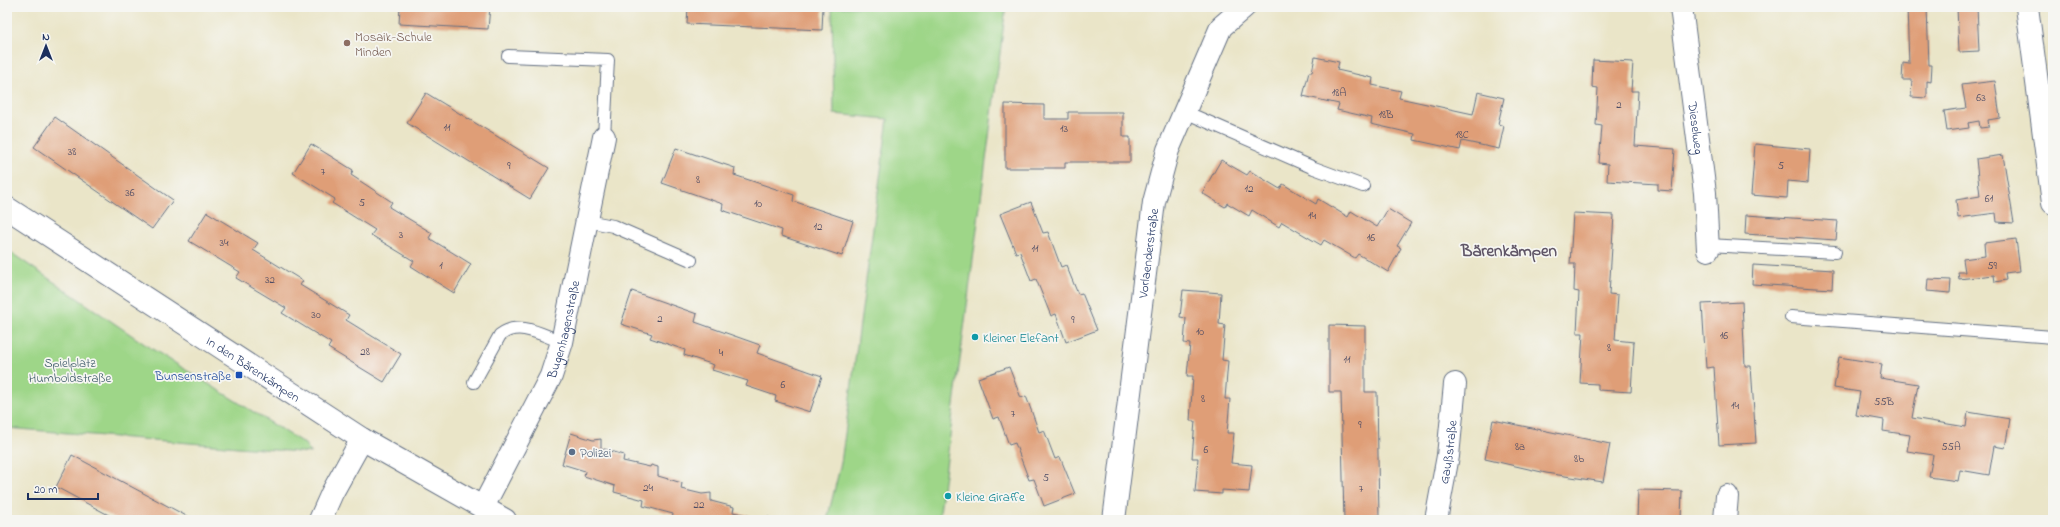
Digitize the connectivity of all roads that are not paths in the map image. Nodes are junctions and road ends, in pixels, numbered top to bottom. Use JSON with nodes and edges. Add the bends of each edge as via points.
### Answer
{"nodes":[{"id":1,"x":1244,"y":7,"type":"edge"},
{"id":2,"x":1681,"y":7,"type":"edge"},
{"id":3,"x":2027,"y":7,"type":"edge"},
{"id":4,"x":508,"y":56,"type":"dead end"},
{"id":5,"x":1185,"y":112,"type":"junction"},
{"id":6,"x":604,"y":137,"type":"joint"},
{"id":7,"x":1363,"y":186,"type":"dead end"},
{"id":8,"x":2053,"y":203,"type":"edge"},
{"id":9,"x":7,"y":208,"type":"edge"},
{"id":10,"x":587,"y":221,"type":"junction"},
{"id":11,"x":1708,"y":248,"type":"joint"},
{"id":12,"x":1835,"y":252,"type":"dead end"},
{"id":13,"x":691,"y":260,"type":"dead end"},
{"id":14,"x":1791,"y":316,"type":"dead end"},
{"id":15,"x":2053,"y":337,"type":"edge"},
{"id":16,"x":562,"y":342,"type":"junction"},
{"id":17,"x":474,"y":382,"type":"dead end"},
{"id":18,"x":1455,"y":384,"type":"dead end"},
{"id":19,"x":362,"y":439,"type":"junction"},
{"id":20,"x":1727,"y":496,"type":"dead end"},
{"id":21,"x":483,"y":507,"type":"junction"},
{"id":22,"x":320,"y":520,"type":"edge"},
{"id":23,"x":505,"y":520,"type":"edge"},
{"id":24,"x":1114,"y":520,"type":"edge"},
{"id":25,"x":1436,"y":520,"type":"edge"},
{"id":26,"x":1725,"y":520,"type":"edge"}],
"edges":[{"from":1,"to":5,"type":"street","name":"Vorlaenderstraße","via":[[1222,27]]},
{"from":2,"to":11,"type":"street","name":"Dieselweg","via":[[1705,193]]},
{"from":3,"to":8,"type":"street"},
{"from":4,"to":6,"type":"lane","via":[[608,60]]},
{"from":5,"to":7,"type":"lane","via":[[1314,168]]},
{"from":5,"to":24,"type":"street","name":"Vorlaenderstraße","via":[[1168,150],[1154,202]]},
{"from":6,"to":10,"type":"street","name":"Bugenhagenstraße"},
{"from":9,"to":19,"type":"street","name":"In den Bärenkämpen"},
{"from":10,"to":13,"type":"lane","via":[[613,226]]},
{"from":10,"to":16,"type":"street","name":"Bugenhagenstraße"},
{"from":11,"to":12,"type":"lane"},
{"from":14,"to":15,"type":"lane"},
{"from":16,"to":17,"type":"lane","via":[[528,329],[505,331],[500,335]]},
{"from":16,"to":21,"type":"street","name":"Bugenhagenstraße","via":[[551,376]]},
{"from":18,"to":25,"type":"street","name":"Gaußstraße","via":[[1448,456]]},
{"from":19,"to":21,"type":"street","name":"In den Bärenkämpen"},
{"from":19,"to":22,"type":"street"},
{"from":20,"to":26,"type":"street"},
{"from":21,"to":23,"type":"street","name":"In den Bärenkämpen"}]}
